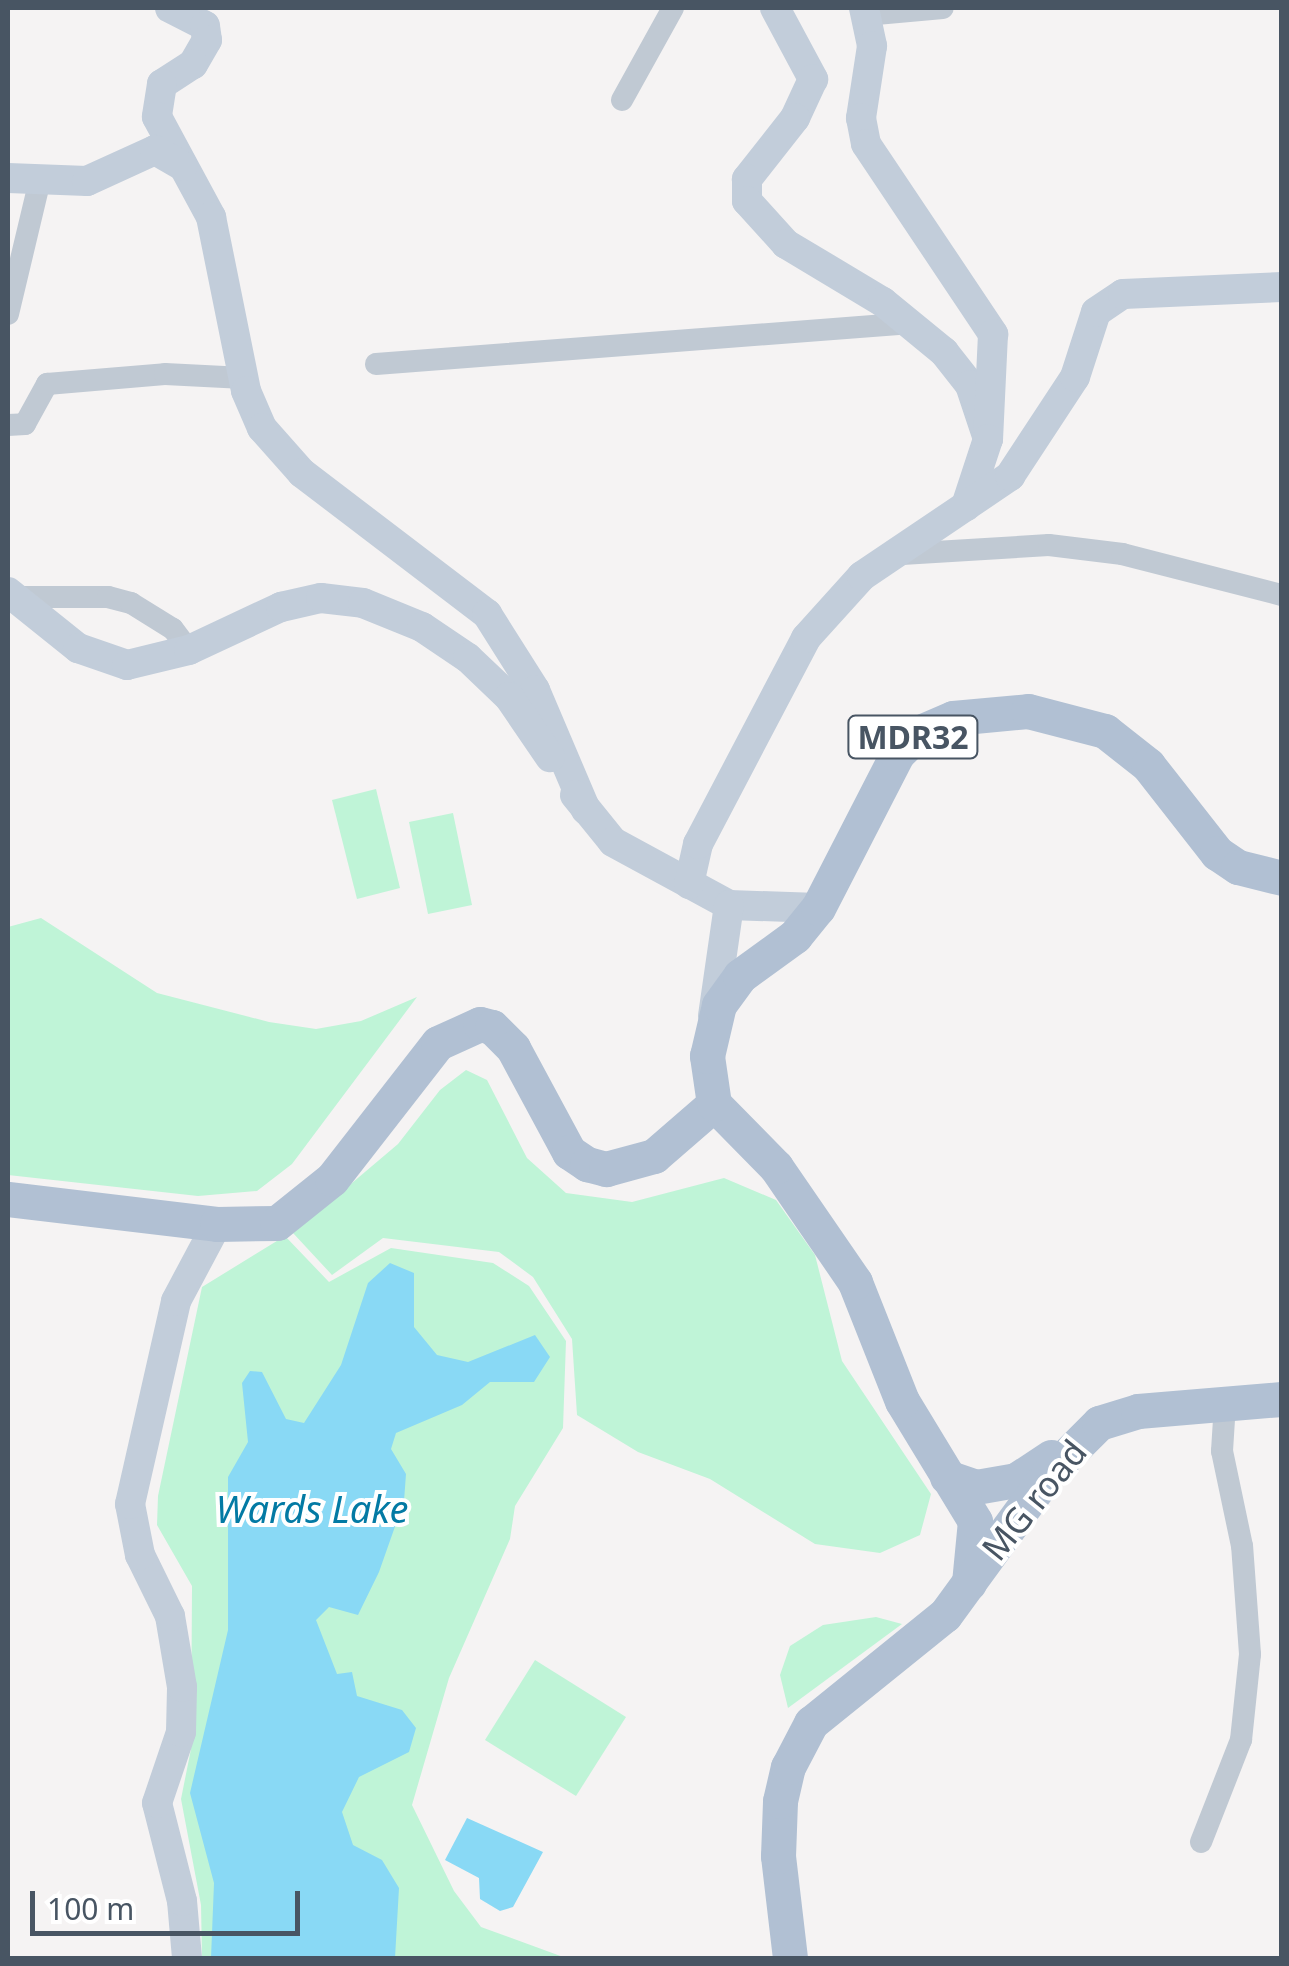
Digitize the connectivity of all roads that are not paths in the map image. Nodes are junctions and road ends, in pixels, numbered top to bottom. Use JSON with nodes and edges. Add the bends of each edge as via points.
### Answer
{"nodes":[{"id":1,"x":170,"y":8,"type":"edge"},
{"id":2,"x":672,"y":8,"type":"edge"},
{"id":3,"x":775,"y":8,"type":"edge"},
{"id":4,"x":943,"y":8,"type":"edge"},
{"id":5,"x":864,"y":11,"type":"edge"},
{"id":6,"x":622,"y":100,"type":"dead end"},
{"id":7,"x":186,"y":168,"type":"junction"},
{"id":8,"x":8,"y":178,"type":"edge"},
{"id":9,"x":40,"y":180,"type":"junction"},
{"id":10,"x":1282,"y":287,"type":"edge"},
{"id":11,"x":8,"y":314,"type":"edge"},
{"id":12,"x":911,"y":323,"type":"junction"},
{"id":13,"x":376,"y":364,"type":"dead end"},
{"id":14,"x":244,"y":378,"type":"junction"},
{"id":15,"x":8,"y":425,"type":"edge"},
{"id":16,"x":988,"y":439,"type":"junction"},
{"id":17,"x":966,"y":506,"type":"junction"},
{"id":18,"x":862,"y":576,"type":"junction"},
{"id":19,"x":12,"y":595,"type":"edge"},
{"id":20,"x":1282,"y":596,"type":"edge"},
{"id":21,"x":189,"y":650,"type":"junction"},
{"id":22,"x":586,"y":810,"type":"junction"},
{"id":23,"x":1282,"y":878,"type":"edge"},
{"id":24,"x":689,"y":884,"type":"junction"},
{"id":25,"x":729,"y":906,"type":"junction"},
{"id":26,"x":818,"y":908,"type":"junction"},
{"id":27,"x":712,"y":1027,"type":"junction"},
{"id":28,"x":714,"y":1104,"type":"junction"},
{"id":29,"x":8,"y":1199,"type":"edge"},
{"id":30,"x":217,"y":1224,"type":"junction"},
{"id":31,"x":1282,"y":1399,"type":"edge"},
{"id":32,"x":1225,"y":1403,"type":"junction"},
{"id":33,"x":1077,"y":1441,"type":"junction"},
{"id":34,"x":948,"y":1477,"type":"junction"},
{"id":35,"x":969,"y":1583,"type":"junction"},
{"id":36,"x":1201,"y":1842,"type":"dead end"},
{"id":37,"x":187,"y":1958,"type":"edge"},
{"id":38,"x":790,"y":1958,"type":"edge"}],
"edges":[{"from":1,"to":7,"type":"street","via":[[206,26],[207,40],[192,64],[162,84],[157,99],[160,130]]},
{"from":2,"to":6,"type":"street"},
{"from":3,"to":12,"type":"street","via":[[813,79],[795,118],[748,179],[748,202],[786,244]]},
{"from":4,"to":5,"type":"street"},
{"from":5,"to":16,"type":"street","via":[[872,46],[862,132],[993,334]]},
{"from":7,"to":9,"type":"street","via":[[156,150],[87,181]]},
{"from":7,"to":14,"type":"street","via":[[212,218]]},
{"from":8,"to":9,"type":"street"},
{"from":9,"to":11,"type":"street"},
{"from":10,"to":17,"type":"street","via":[[1152,290],[1108,302],[1089,326],[1075,377],[1036,442],[1005,482]]},
{"from":12,"to":13,"type":"street"},
{"from":12,"to":16,"type":"street","via":[[960,370]]},
{"from":14,"to":15,"type":"street","via":[[165,374],[55,382],[38,392],[25,424]]},
{"from":14,"to":22,"type":"street","via":[[262,428],[286,458],[472,599],[498,626],[535,690]]},
{"from":16,"to":17,"type":"street"},
{"from":17,"to":18,"type":"street"},
{"from":18,"to":20,"type":"street","via":[[897,555],[929,548],[1048,545],[1122,554]]},
{"from":18,"to":24,"type":"street","via":[[806,638],[698,844]]},
{"from":19,"to":21,"type":"street","via":[[131,603],[172,629]]},
{"from":19,"to":21,"type":"street","via":[[100,659],[154,663]]},
{"from":21,"to":22,"type":"street","via":[[281,607],[321,598],[394,615],[468,658],[509,697]]},
{"from":22,"to":24,"type":"street","via":[[614,842]]},
{"from":23,"to":26,"type":"main road","number":"MDR32","via":[[1238,867],[1217,853],[1165,784],[1120,740],[1060,716],[1005,710],[953,718],[908,742],[880,783]]},
{"from":24,"to":25,"type":"street"},
{"from":25,"to":26,"type":"street"},
{"from":25,"to":27,"type":"street"},
{"from":26,"to":27,"type":"main road","number":"MDR32","via":[[794,936],[740,976]]},
{"from":27,"to":28,"type":"main road","number":"MDR32"},
{"from":28,"to":30,"type":"main road","via":[[654,1156],[606,1169],[587,1164],[569,1152],[502,1034],[470,1026],[438,1043],[332,1180],[293,1217]]},
{"from":28,"to":34,"type":"main road","via":[[776,1167],[839,1255],[877,1328],[902,1401]]},
{"from":29,"to":30,"type":"main road"},
{"from":30,"to":37,"type":"street","via":[[176,1301],[130,1504],[140,1555],[170,1616],[182,1687],[180,1736],[158,1803],[182,1900]]},
{"from":31,"to":32,"type":"main road","name":"MG road"},
{"from":32,"to":33,"type":"main road","name":"MG road","via":[[1119,1414]]},
{"from":32,"to":36,"type":"street","via":[[1222,1451],[1242,1546],[1250,1654],[1241,1740]]},
{"from":33,"to":34,"type":"main road","via":[[1016,1480],[976,1487]]},
{"from":33,"to":35,"type":"main road","name":"MG road"},
{"from":34,"to":35,"type":"main road","via":[[975,1521]]},
{"from":35,"to":38,"type":"main road","name":"MG road","via":[[922,1638],[831,1704],[798,1742],[780,1820]]}]}
